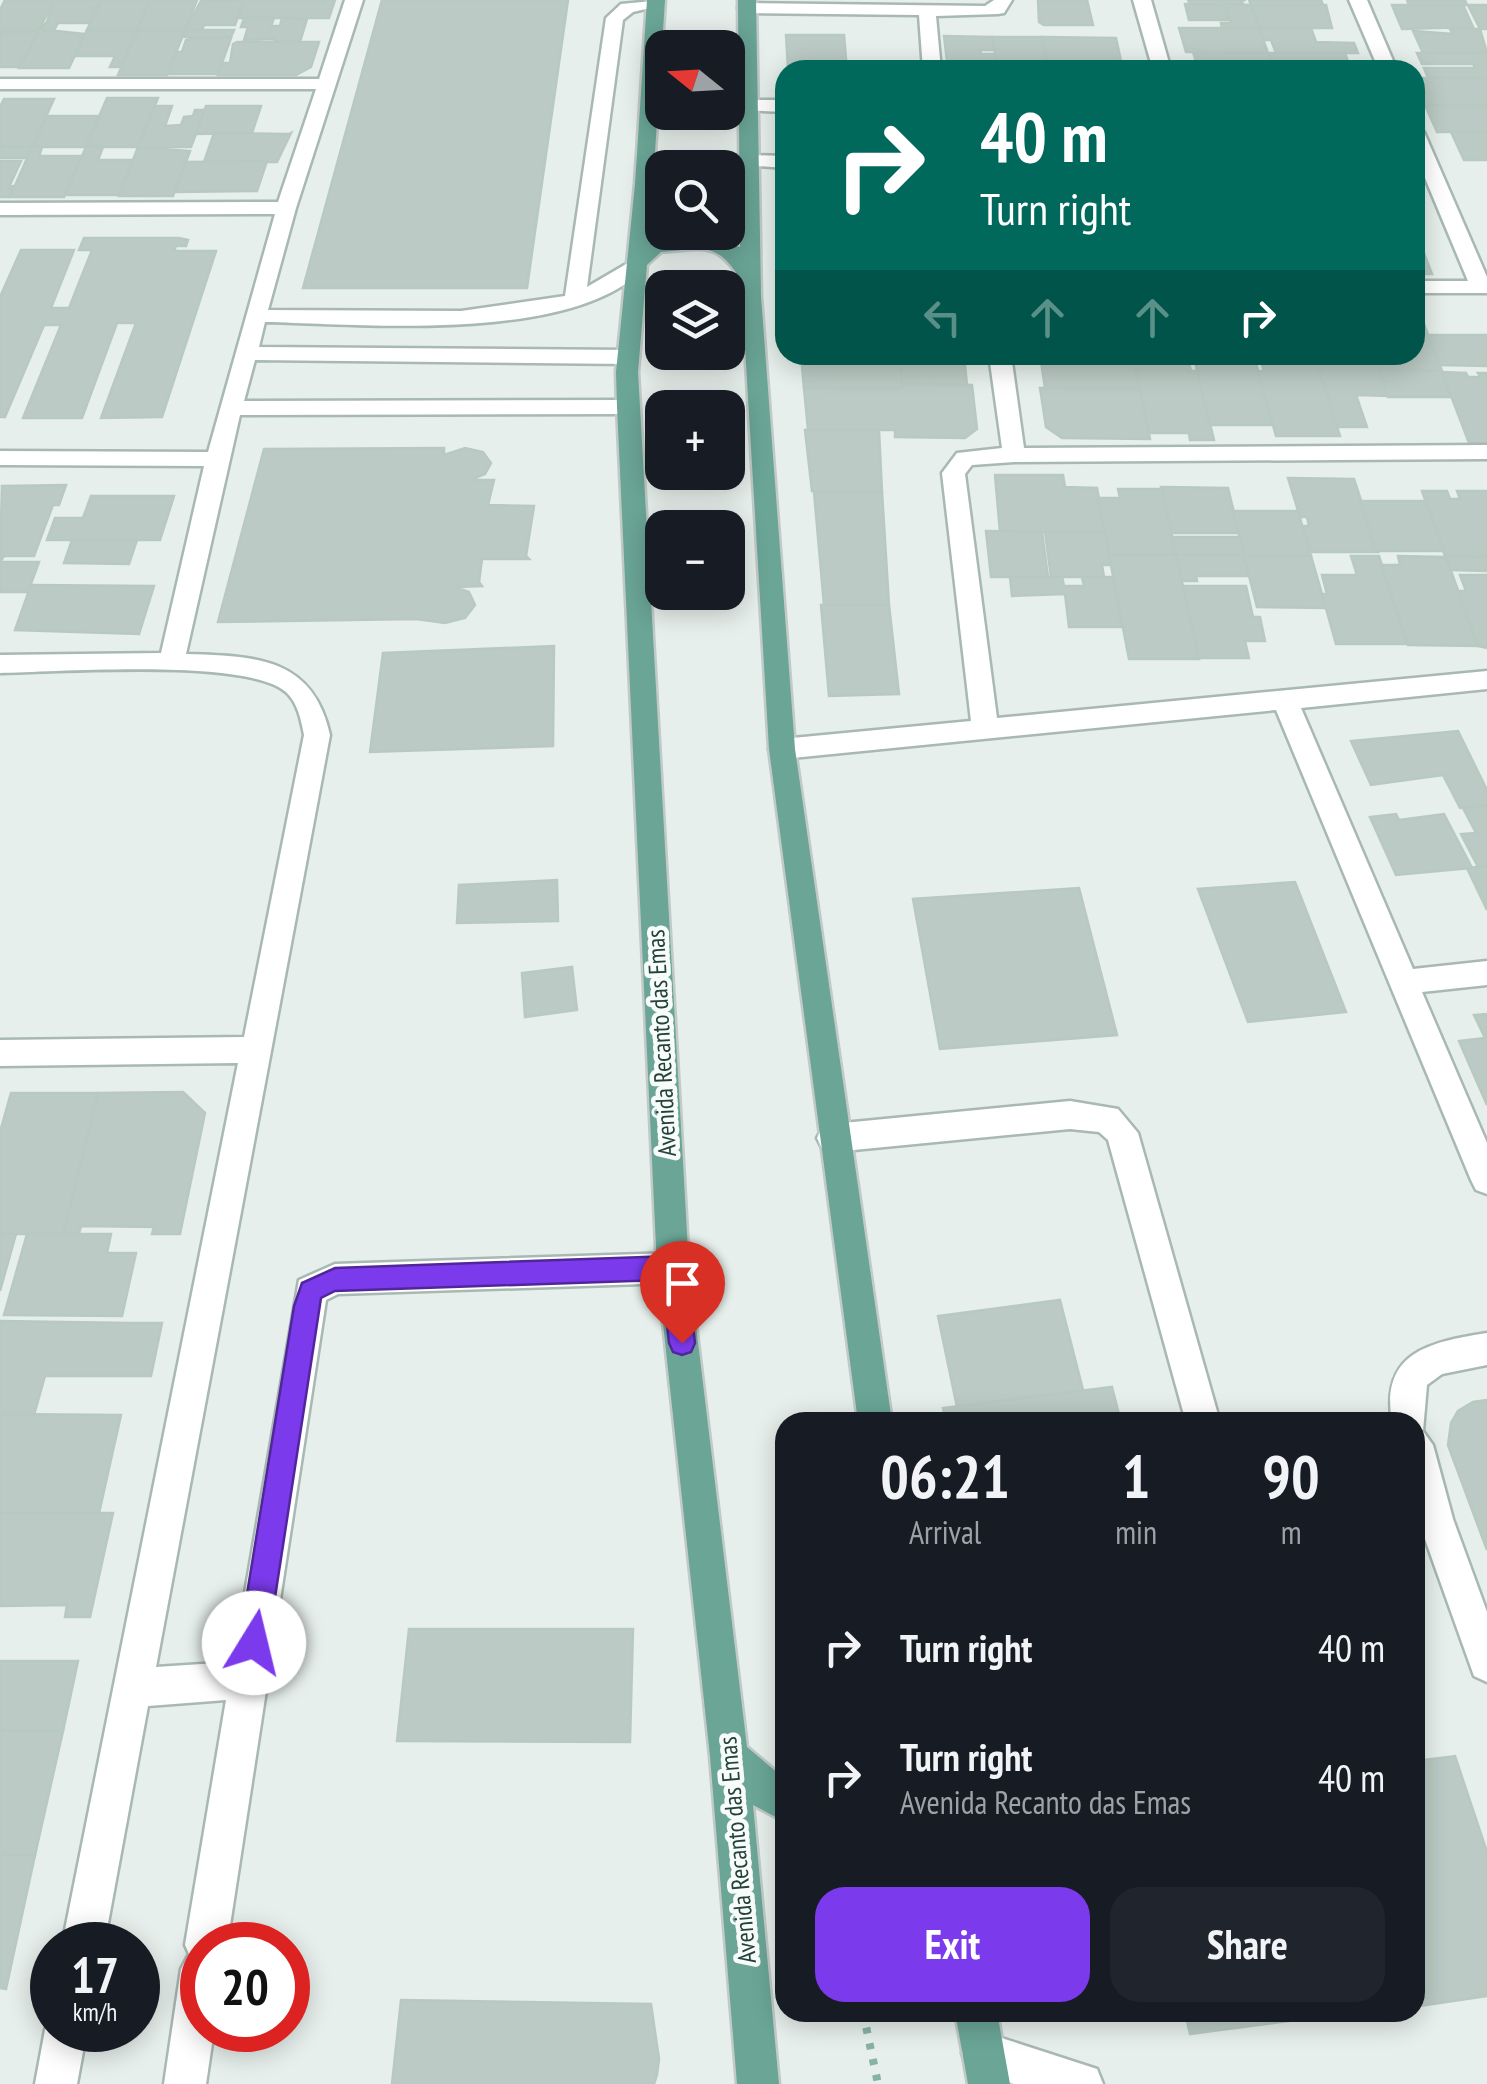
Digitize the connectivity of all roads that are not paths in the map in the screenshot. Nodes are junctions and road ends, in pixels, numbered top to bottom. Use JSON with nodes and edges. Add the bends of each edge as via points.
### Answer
{"nodes":[{"id":1,"x":354,"y":0,"type":"edge"},
{"id":2,"x":656,"y":0,"type":"edge"},
{"id":3,"x":1003,"y":0,"type":"edge"},
{"id":4,"x":1142,"y":0,"type":"edge"},
{"id":5,"x":1358,"y":0,"type":"edge"},
{"id":6,"x":747,"y":4,"type":"edge"},
{"id":7,"x":927,"y":11,"type":"junction"},
{"id":8,"x":931,"y":60,"type":"edge"},
{"id":9,"x":1159,"y":60,"type":"edge"},
{"id":10,"x":1384,"y":60,"type":"edge"},
{"id":11,"x":0,"y":84,"type":"edge"},
{"id":12,"x":328,"y":84,"type":"junction"},
{"id":13,"x":750,"y":106,"type":"junction"},
{"id":14,"x":775,"y":106,"type":"edge"},
{"id":15,"x":654,"y":150,"type":"edge"},
{"id":16,"x":1425,"y":154,"type":"edge"},
{"id":17,"x":775,"y":165,"type":"edge"},
{"id":18,"x":751,"y":171,"type":"junction"},
{"id":19,"x":745,"y":180,"type":"edge"},
{"id":20,"x":286,"y":208,"type":"junction"},
{"id":21,"x":0,"y":210,"type":"edge"},
{"id":22,"x":645,"y":228,"type":"edge"},
{"id":23,"x":635,"y":267,"type":"junction"},
{"id":24,"x":750,"y":279,"type":"junction"},
{"id":25,"x":1425,"y":286,"type":"edge"},
{"id":26,"x":1484,"y":287,"type":"edge"},
{"id":27,"x":575,"y":300,"type":"junction"},
{"id":28,"x":258,"y":316,"type":"junction"},
{"id":29,"x":248,"y":352,"type":"junction"},
{"id":30,"x":628,"y":357,"type":"junction"},
{"id":31,"x":1001,"y":365,"type":"edge"},
{"id":32,"x":628,"y":407,"type":"junction"},
{"id":33,"x":232,"y":408,"type":"junction"},
{"id":34,"x":1487,"y":452,"type":"edge"},
{"id":35,"x":1014,"y":455,"type":"junction"},
{"id":36,"x":0,"y":458,"type":"edge"},
{"id":37,"x":217,"y":459,"type":"junction"},
{"id":38,"x":172,"y":663,"type":"junction"},
{"id":39,"x":0,"y":664,"type":"edge"},
{"id":40,"x":1487,"y":680,"type":"edge"},
{"id":41,"x":1284,"y":698,"type":"junction"},
{"id":42,"x":986,"y":726,"type":"junction"},
{"id":43,"x":782,"y":749,"type":"junction"},
{"id":44,"x":1487,"y":973,"type":"edge"},
{"id":45,"x":1402,"y":982,"type":"junction"},
{"id":46,"x":256,"y":1050,"type":"junction"},
{"id":47,"x":0,"y":1053,"type":"edge"},
{"id":48,"x":833,"y":1138,"type":"junction"},
{"id":49,"x":1487,"y":1180,"type":"edge"},
{"id":50,"x":673,"y":1268,"type":"junction"},
{"id":51,"x":1487,"y":1349,"type":"edge"},
{"id":52,"x":874,"y":1412,"type":"edge"},
{"id":53,"x":1200,"y":1412,"type":"edge"},
{"id":54,"x":1407,"y":1412,"type":"edge"},
{"id":55,"x":1425,"y":1520,"type":"edge"},
{"id":56,"x":1487,"y":1663,"type":"edge"},
{"id":57,"x":248,"y":1680,"type":"junction"},
{"id":58,"x":132,"y":1688,"type":"junction"},
{"id":59,"x":729,"y":1756,"type":"junction"},
{"id":60,"x":775,"y":1796,"type":"edge"},
{"id":61,"x":86,"y":1922,"type":"edge"},
{"id":62,"x":210,"y":1922,"type":"edge"},
{"id":63,"x":983,"y":2050,"type":"edge"},
{"id":64,"x":62,"y":2052,"type":"edge"},
{"id":65,"x":190,"y":2052,"type":"edge"},
{"id":66,"x":56,"y":2084,"type":"edge"},
{"id":67,"x":185,"y":2084,"type":"edge"},
{"id":68,"x":758,"y":2084,"type":"edge"},
{"id":69,"x":1082,"y":2084,"type":"edge"}],
"edges":[{"from":1,"to":12,"type":"street"},
{"from":2,"to":15,"type":"main road","name":"Avenida Recanto das Emas"},
{"from":2,"to":27,"type":"street","via":[[615,18]]},
{"from":3,"to":7,"type":"street","via":[[992,10]]},
{"from":4,"to":9,"type":"street"},
{"from":5,"to":10,"type":"street"},
{"from":6,"to":7,"type":"street"},
{"from":6,"to":13,"type":"main road"},
{"from":7,"to":8,"type":"street"},
{"from":11,"to":12,"type":"street"},
{"from":12,"to":20,"type":"street"},
{"from":13,"to":14,"type":"street"},
{"from":13,"to":18,"type":"main road"},
{"from":16,"to":26,"type":"street"},
{"from":17,"to":18,"type":"street"},
{"from":18,"to":19,"type":"main road"},
{"from":18,"to":24,"type":"main road"},
{"from":20,"to":21,"type":"street"},
{"from":20,"to":28,"type":"street"},
{"from":22,"to":23,"type":"main road","name":"Avenida Recanto das Emas"},
{"from":23,"to":24,"type":"main road","via":[[659,246],[709,243],[734,252]]},
{"from":23,"to":27,"type":"street"},
{"from":23,"to":30,"type":"main road","name":"Avenida Recanto das Emas"},
{"from":24,"to":43,"type":"main road"},
{"from":25,"to":26,"type":"street"},
{"from":27,"to":28,"type":"street","via":[[531,311],[442,316]]},
{"from":28,"to":29,"type":"street"},
{"from":29,"to":30,"type":"street"},
{"from":29,"to":33,"type":"street"},
{"from":30,"to":32,"type":"main road","name":"Avenida Recanto das Emas"},
{"from":31,"to":35,"type":"street"},
{"from":32,"to":33,"type":"street"},
{"from":32,"to":50,"type":"main road","name":"Avenida Recanto das Emas"},
{"from":33,"to":37,"type":"street"},
{"from":34,"to":35,"type":"street"},
{"from":35,"to":42,"type":"street","via":[[972,456],[953,472]]},
{"from":36,"to":37,"type":"street"},
{"from":37,"to":38,"type":"street"},
{"from":38,"to":39,"type":"street"},
{"from":38,"to":46,"type":"street","via":[[254,670],[291,682],[310,704],[318,735]]},
{"from":40,"to":41,"type":"street"},
{"from":41,"to":42,"type":"street"},
{"from":41,"to":45,"type":"street"},
{"from":42,"to":43,"type":"street"},
{"from":43,"to":48,"type":"main road"},
{"from":44,"to":45,"type":"street"},
{"from":45,"to":49,"type":"street"},
{"from":46,"to":47,"type":"street"},
{"from":46,"to":58,"type":"street"},
{"from":48,"to":52,"type":"main road"},
{"from":48,"to":53,"type":"street","via":[[1070,1114],[1107,1119],[1122,1133]]},
{"from":50,"to":57,"type":"street","via":[[335,1279],[311,1291]]},
{"from":50,"to":59,"type":"main road","name":"Avenida Recanto das Emas"},
{"from":51,"to":54,"type":"street","via":[[1431,1359],[1416,1372]]},
{"from":55,"to":56,"type":"street"},
{"from":57,"to":58,"type":"street"},
{"from":57,"to":62,"type":"street"},
{"from":58,"to":61,"type":"street"},
{"from":59,"to":60,"type":"main road"},
{"from":59,"to":68,"type":"main road","name":"Avenida Recanto das Emas"},
{"from":63,"to":69,"type":"street"},
{"from":64,"to":66,"type":"street"},
{"from":65,"to":67,"type":"street"}]}
